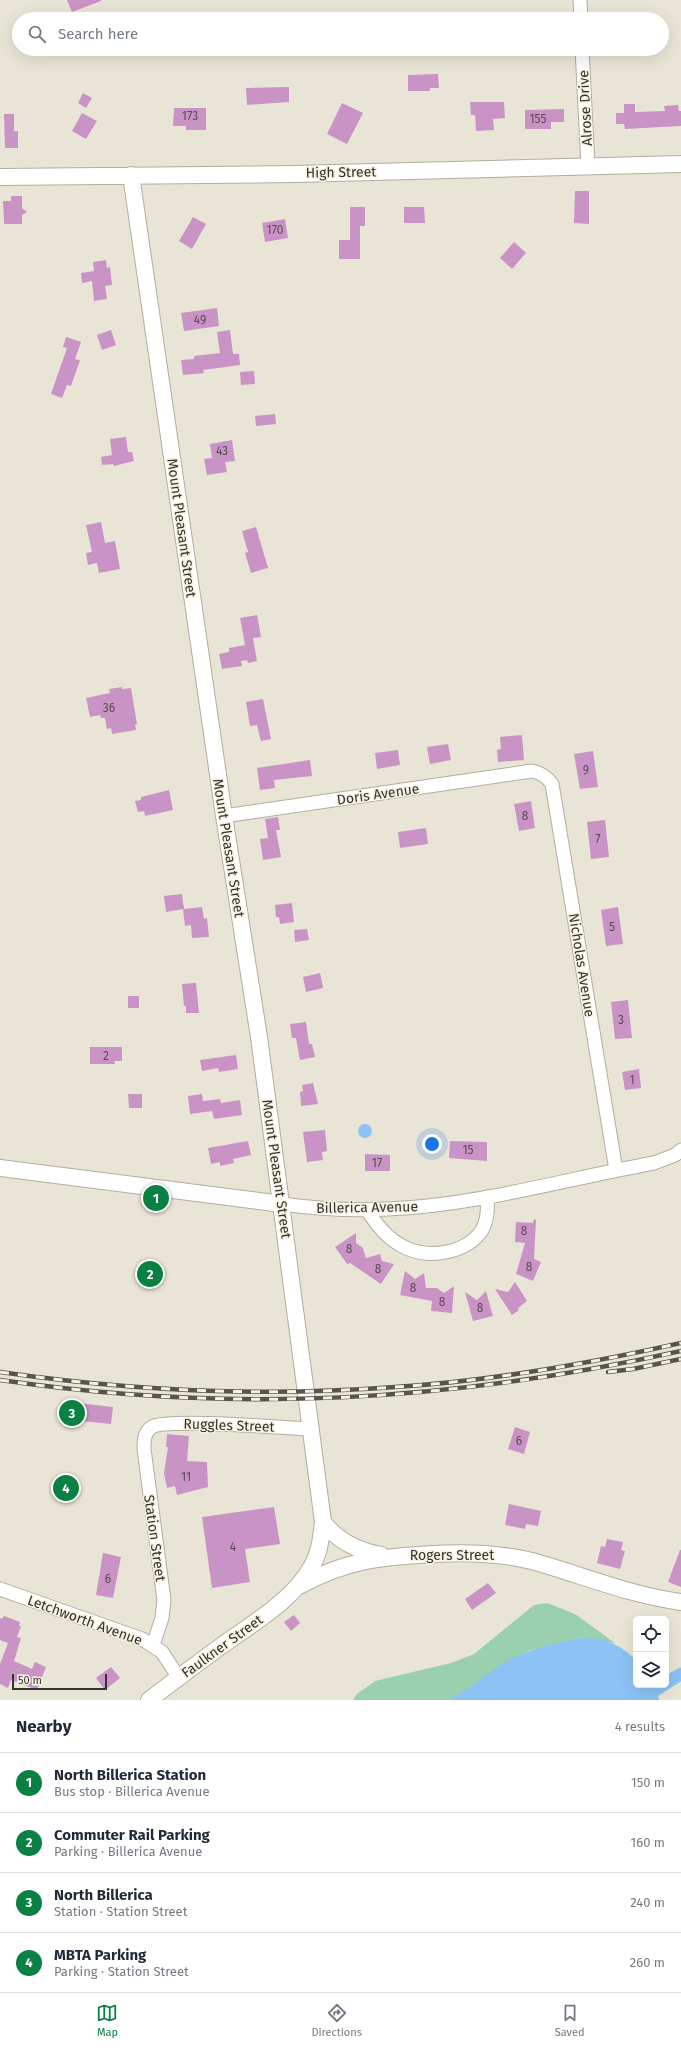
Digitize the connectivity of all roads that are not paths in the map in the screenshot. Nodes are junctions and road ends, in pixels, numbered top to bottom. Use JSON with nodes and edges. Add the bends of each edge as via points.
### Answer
{"nodes":[{"id":1,"x":580,"y":0,"type":"edge"},
{"id":2,"x":581,"y":12,"type":"edge"},
{"id":3,"x":582,"y":56,"type":"edge"},
{"id":4,"x":681,"y":164,"type":"edge"},
{"id":5,"x":588,"y":166,"type":"junction"},
{"id":6,"x":131,"y":176,"type":"junction"},
{"id":7,"x":0,"y":177,"type":"edge"},
{"id":8,"x":532,"y":771,"type":"joint"},
{"id":9,"x":224,"y":816,"type":"junction"},
{"id":10,"x":681,"y":1150,"type":"edge"},
{"id":11,"x":0,"y":1168,"type":"edge"},
{"id":12,"x":616,"y":1170,"type":"junction"},
{"id":13,"x":487,"y":1197,"type":"junction"},
{"id":14,"x":282,"y":1204,"type":"junction"},
{"id":15,"x":367,"y":1210,"type":"junction"},
{"id":16,"x":311,"y":1428,"type":"junction"},
{"id":17,"x":148,"y":1430,"type":"joint"},
{"id":18,"x":323,"y":1522,"type":"junction"},
{"id":19,"x":387,"y":1556,"type":"junction"},
{"id":20,"x":0,"y":1589,"type":"edge"},
{"id":21,"x":294,"y":1589,"type":"junction"},
{"id":22,"x":681,"y":1602,"type":"edge"},
{"id":23,"x":153,"y":1645,"type":"junction"},
{"id":24,"x":179,"y":1678,"type":"junction"},
{"id":25,"x":149,"y":1700,"type":"edge"}],
"edges":[{"from":1,"to":2,"type":"street"},
{"from":3,"to":5,"type":"street","name":"Alrose Drive"},
{"from":4,"to":5,"type":"main road","name":"High Street"},
{"from":5,"to":6,"type":"main road","name":"High Street"},
{"from":6,"to":7,"type":"main road","name":"High Street"},
{"from":6,"to":9,"type":"main road","name":"Mount Pleasant Street"},
{"from":8,"to":9,"type":"street","name":"Doris Avenue"},
{"from":8,"to":12,"type":"street","name":"Nicholas Avenue","via":[[544,775],[552,784]]},
{"from":9,"to":14,"type":"main road","name":"Mount Pleasant Street"},
{"from":10,"to":12,"type":"street","name":"Billerica Avenue","via":[[666,1159]]},
{"from":11,"to":14,"type":"main road","name":"Billerica Avenue"},
{"from":12,"to":13,"type":"street","name":"Billerica Avenue"},
{"from":13,"to":15,"type":"street","name":"Billerica Avenue"},
{"from":13,"to":15,"type":"street","via":[[488,1211],[482,1230],[465,1246],[434,1254],[406,1248],[380,1230]]},
{"from":14,"to":15,"type":"street","name":"Billerica Avenue"},
{"from":14,"to":16,"type":"main road","name":"Mount Pleasant Street"},
{"from":16,"to":17,"type":"street","name":"Ruggles Street","via":[[181,1423],[158,1425]]},
{"from":16,"to":18,"type":"main road","name":"Mount Pleasant Street"},
{"from":17,"to":23,"type":"street","name":"Station Street","via":[[144,1449],[164,1600],[162,1618]]},
{"from":18,"to":19,"type":"main road","via":[[335,1536],[354,1547]]},
{"from":18,"to":21,"type":"main road","name":"Mount Pleasant Street","via":[[316,1556]]},
{"from":19,"to":21,"type":"main road","name":"Rogers Street","via":[[336,1569]]},
{"from":19,"to":22,"type":"main road","name":"Rogers Street","via":[[471,1553],[511,1556],[636,1594]]},
{"from":20,"to":23,"type":"street","name":"Letchworth Avenue"},
{"from":21,"to":24,"type":"main road","name":"Faulkner Street","via":[[256,1621]]},
{"from":23,"to":24,"type":"street","name":"Letchworth Avenue","via":[[162,1652]]},
{"from":24,"to":25,"type":"main road","name":"Faulkner Street"}]}
